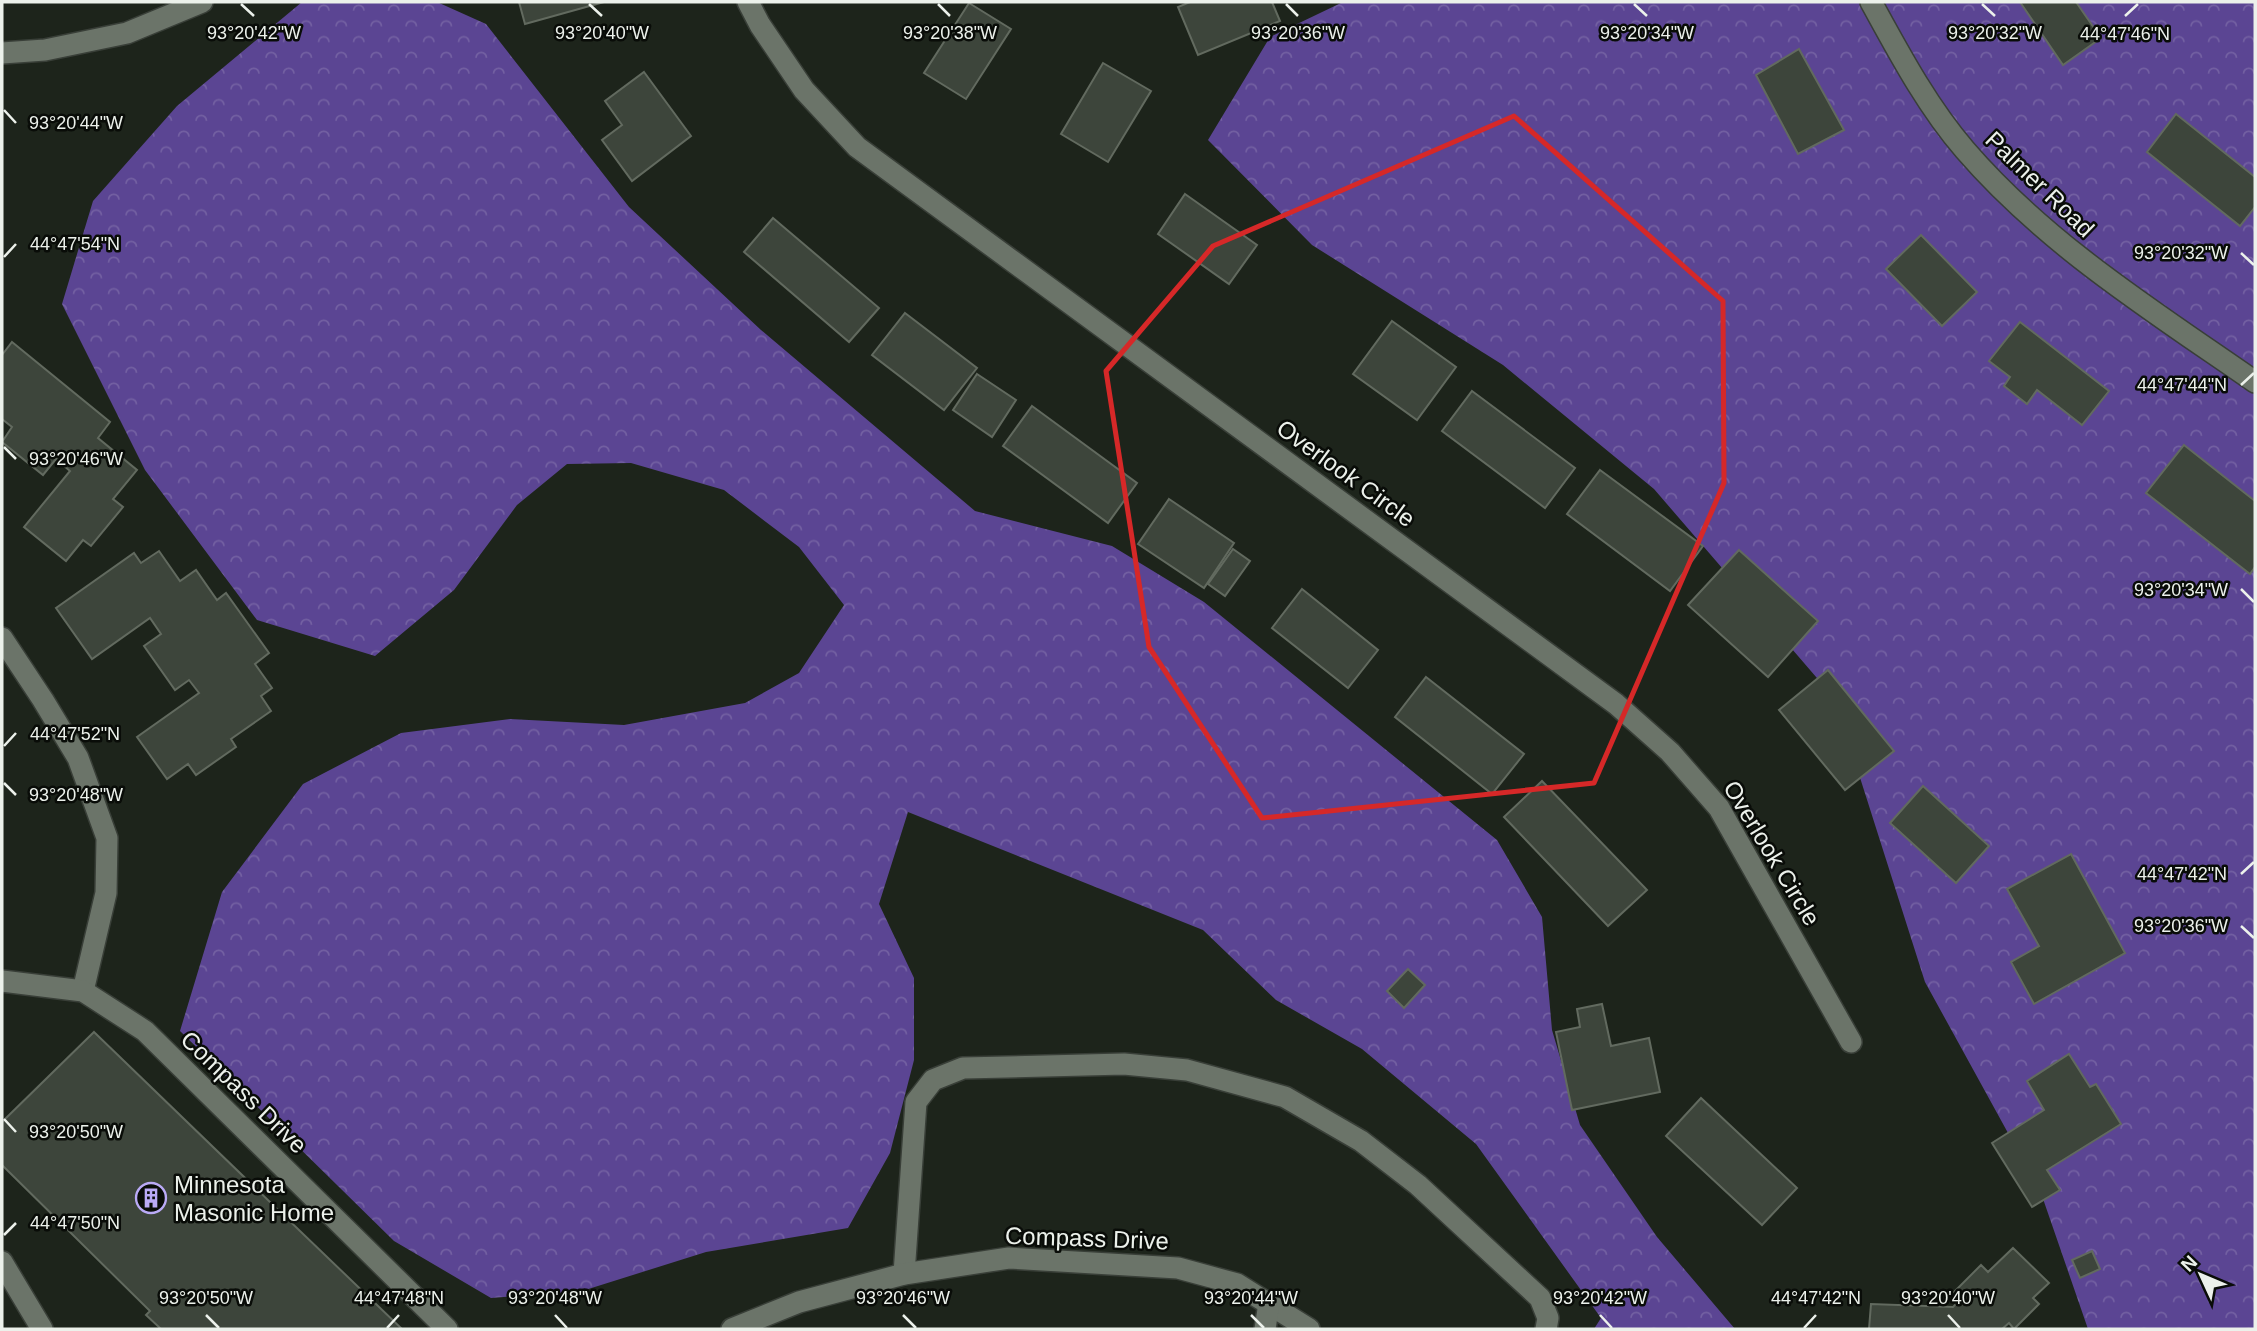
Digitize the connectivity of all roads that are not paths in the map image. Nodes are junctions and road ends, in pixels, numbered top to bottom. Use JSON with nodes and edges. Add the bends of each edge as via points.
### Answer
{"nodes":[{"id":1,"x":202,"y":2,"type":"edge"},
{"id":2,"x":748,"y":2,"type":"edge"},
{"id":3,"x":1871,"y":2,"type":"edge"},
{"id":4,"x":2,"y":53,"type":"edge"},
{"id":5,"x":2255,"y":382,"type":"edge"},
{"id":6,"x":2,"y":638,"type":"edge"},
{"id":7,"x":2,"y":981,"type":"edge"},
{"id":8,"x":83,"y":991,"type":"junction"},
{"id":9,"x":1851,"y":1042,"type":"dead end"},
{"id":10,"x":2,"y":1262,"type":"edge"},
{"id":11,"x":904,"y":1274,"type":"junction"},
{"id":12,"x":1269,"y":1303,"type":"junction"},
{"id":13,"x":42,"y":1329,"type":"edge"},
{"id":14,"x":447,"y":1329,"type":"edge"},
{"id":15,"x":732,"y":1329,"type":"edge"},
{"id":16,"x":1265,"y":1329,"type":"edge"},
{"id":17,"x":1309,"y":1329,"type":"edge"},
{"id":18,"x":1546,"y":1329,"type":"edge"}],
"edges":[{"from":1,"to":4,"type":"street","via":[[127,33],[45,50]]},
{"from":2,"to":9,"type":"street","name":"Overlook Circle","via":[[804,90],[857,146],[1616,704],[1670,752],[1719,808]]},
{"from":3,"to":5,"type":"street","name":"Palmer Road","via":[[1912,75],[1964,149],[2026,213],[2094,270]]},
{"from":6,"to":8,"type":"street","via":[[78,758],[107,838],[106,893]]},
{"from":7,"to":8,"type":"street","name":"Compass Drive"},
{"from":8,"to":14,"type":"street","name":"Compass Drive","via":[[145,1031]]},
{"from":10,"to":13,"type":"street"},
{"from":11,"to":12,"type":"street","name":"Compass Drive","via":[[1009,1258],[1178,1268],[1237,1284]]},
{"from":11,"to":15,"type":"street","name":"Compass Drive","via":[[799,1302]]},
{"from":11,"to":18,"type":"street","via":[[916,1102],[933,1080],[964,1068],[1124,1064],[1187,1070],[1284,1097],[1343,1130],[1418,1185],[1540,1298],[1548,1318]]},
{"from":12,"to":16,"type":"street"},
{"from":12,"to":17,"type":"street","name":"Compass Drive"}]}
